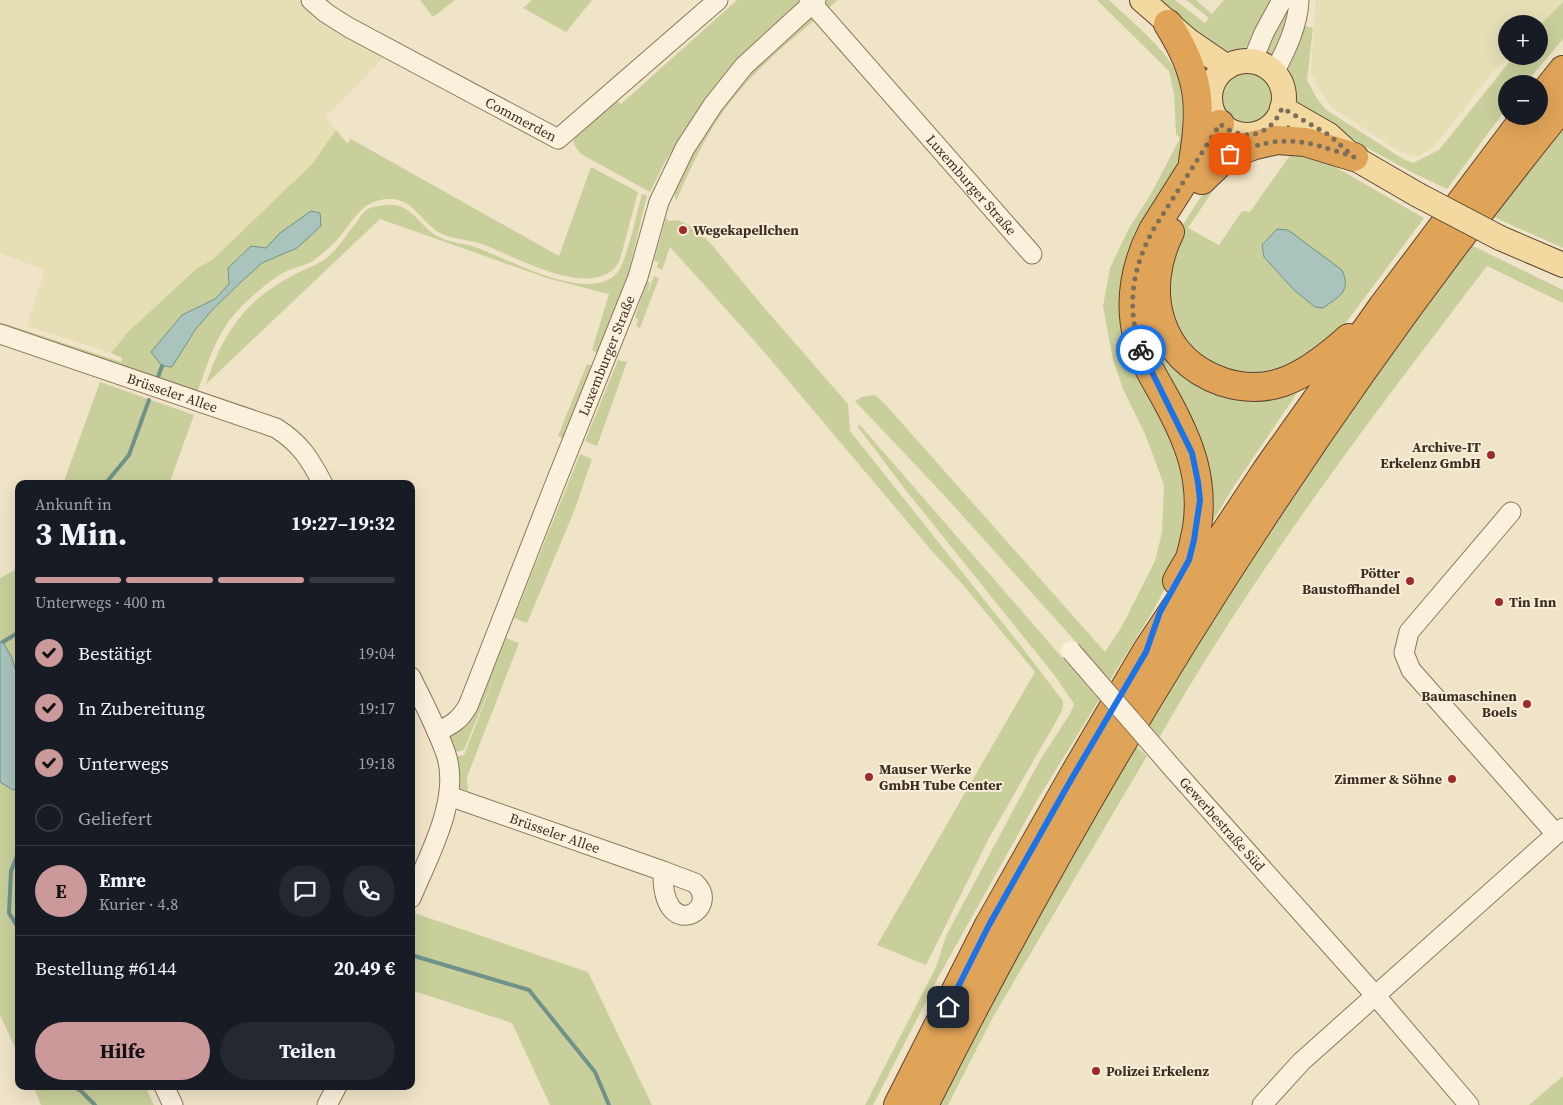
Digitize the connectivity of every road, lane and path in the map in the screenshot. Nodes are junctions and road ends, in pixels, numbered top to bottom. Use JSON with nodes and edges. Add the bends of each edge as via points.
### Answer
{"nodes":[{"id":1,"x":311,"y":0,"type":"edge"},
{"id":2,"x":718,"y":0,"type":"edge"},
{"id":3,"x":1142,"y":0,"type":"edge"},
{"id":4,"x":1282,"y":0,"type":"edge"},
{"id":5,"x":1299,"y":0,"type":"edge"},
{"id":6,"x":813,"y":1,"type":"edge"},
{"id":7,"x":1168,"y":24,"type":"junction"},
{"id":8,"x":1252,"y":62,"type":"junction"},
{"id":9,"x":1223,"y":70,"type":"junction"},
{"id":10,"x":1563,"y":70,"type":"edge"},
{"id":11,"x":1274,"y":73,"type":"junction"},
{"id":12,"x":1557,"y":105,"type":"edge"},
{"id":13,"x":1278,"y":116,"type":"junction"},
{"id":14,"x":1519,"y":125,"type":"edge"},
{"id":15,"x":1227,"y":128,"type":"junction"},
{"id":16,"x":1354,"y":157,"type":"junction"},
{"id":17,"x":1196,"y":175,"type":"junction"},
{"id":18,"x":1032,"y":254,"type":"dead end"},
{"id":19,"x":1563,"y":265,"type":"edge"},
{"id":20,"x":1382,"y":306,"type":"junction"},
{"id":21,"x":0,"y":334,"type":"edge"},
{"id":22,"x":321,"y":480,"type":"edge"},
{"id":23,"x":1511,"y":512,"type":"dead end"},
{"id":24,"x":1071,"y":651,"type":"dead end"},
{"id":25,"x":1146,"y":652,"type":"junction"},
{"id":26,"x":415,"y":685,"type":"edge"},
{"id":27,"x":437,"y":732,"type":"junction"},
{"id":28,"x":449,"y":796,"type":"junction"},
{"id":29,"x":1560,"y":831,"type":"edge"},
{"id":30,"x":663,"y":871,"type":"dead end"},
{"id":31,"x":415,"y":888,"type":"edge"},
{"id":32,"x":1375,"y":995,"type":"junction"},
{"id":33,"x":166,"y":1090,"type":"edge"},
{"id":34,"x":335,"y":1090,"type":"edge"},
{"id":35,"x":173,"y":1105,"type":"edge"},
{"id":36,"x":327,"y":1105,"type":"edge"},
{"id":37,"x":898,"y":1105,"type":"edge"},
{"id":38,"x":924,"y":1105,"type":"edge"},
{"id":39,"x":1262,"y":1105,"type":"edge"},
{"id":40,"x":1469,"y":1105,"type":"edge"}],
"edges":[{"from":1,"to":2,"type":"street","name":"Commerden","via":[[326,13],[395,54],[558,138]]},
{"from":3,"to":7,"type":"main road"},
{"from":4,"to":8,"type":"street"},
{"from":5,"to":11,"type":"street","via":[[1298,16]]},
{"from":6,"to":18,"type":"street","name":"Luxemburger Straße"},
{"from":6,"to":27,"type":"street","name":"Luxemburger Straße","via":[[739,72],[685,148],[659,202],[638,278],[468,706],[455,724]]},
{"from":7,"to":9,"type":"main road"},
{"from":7,"to":17,"type":"highway","via":[[1195,79],[1198,120]]},
{"from":8,"to":9,"type":"main road","via":[[1237,62]]},
{"from":8,"to":11,"type":"main road"},
{"from":9,"to":15,"type":"main road","via":[[1210,94],[1214,116]]},
{"from":10,"to":12,"type":"highway"},
{"from":11,"to":13,"type":"main road","via":[[1283,90]]},
{"from":12,"to":38,"type":"highway","via":[[1365,366],[1206,605],[1027,908]]},
{"from":13,"to":15,"type":"main road","via":[[1267,130],[1256,134],[1246,135]]},
{"from":13,"to":16,"type":"main road","via":[[1329,135]]},
{"from":14,"to":20,"type":"highway"},
{"from":15,"to":17,"type":"highway"},
{"from":16,"to":17,"type":"highway","via":[[1306,142],[1277,140],[1228,155]]},
{"from":16,"to":19,"type":"main road","bridge":true,"via":[[1500,238]]},
{"from":17,"to":20,"type":"highway","via":[[1165,242],[1155,285],[1164,332],[1183,359],[1197,370],[1238,386],[1283,382],[1332,353]]},
{"from":17,"to":25,"type":"highway","via":[[1153,230],[1137,266],[1133,286],[1132,305],[1138,341],[1192,453],[1200,500],[1192,551],[1160,612]]},
{"from":20,"to":25,"type":"highway","via":[[1266,471]]},
{"from":21,"to":22,"type":"street","name":"Brüsseler Allee","via":[[276,428],[303,450]]},
{"from":23,"to":29,"type":"street","via":[[1409,632],[1404,653],[1411,670]]},
{"from":24,"to":32,"type":"street","name":"Gewerbestraße Süd","bridge":true},
{"from":25,"to":37,"type":"highway","via":[[989,925]]},
{"from":26,"to":27,"type":"street"},
{"from":27,"to":28,"type":"street","via":[[447,756]]},
{"from":28,"to":30,"type":"street","name":"Brüsseler Allee"},
{"from":28,"to":31,"type":"street","via":[[440,828]]},
{"from":29,"to":32,"type":"street"},
{"from":32,"to":39,"type":"street","via":[[1301,1062]]},
{"from":32,"to":40,"type":"street","name":"Gewerbestraße Süd"},
{"from":33,"to":35,"type":"street"},
{"from":34,"to":36,"type":"street"}]}
